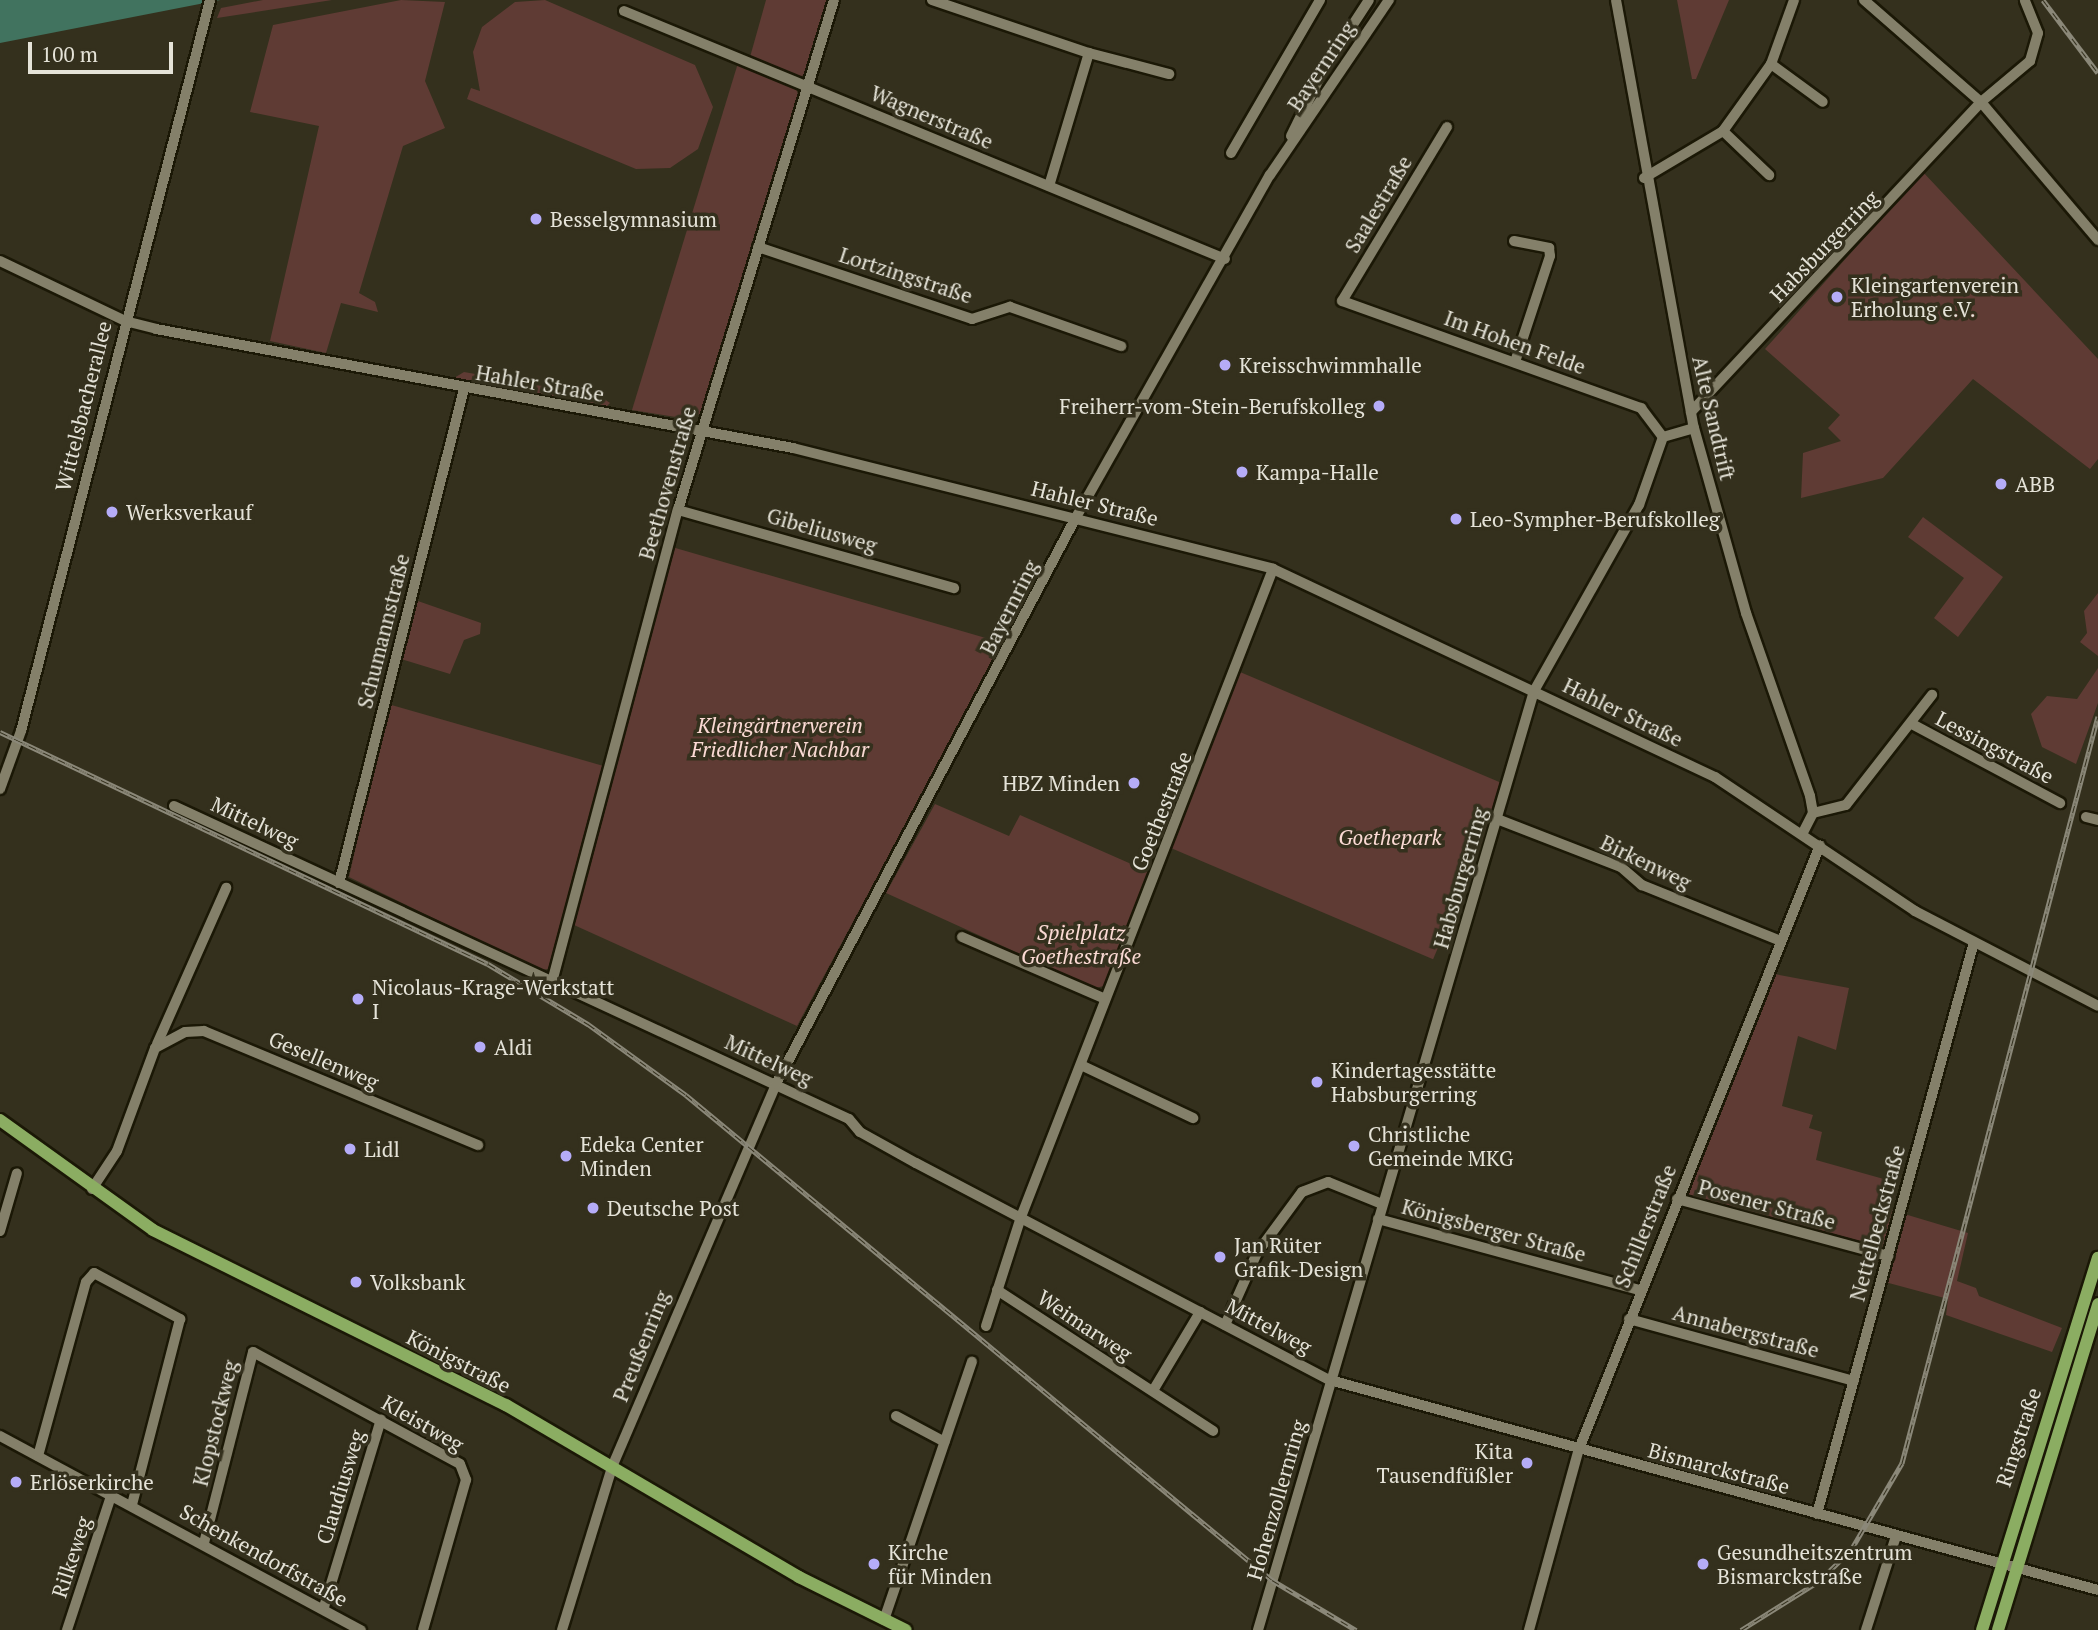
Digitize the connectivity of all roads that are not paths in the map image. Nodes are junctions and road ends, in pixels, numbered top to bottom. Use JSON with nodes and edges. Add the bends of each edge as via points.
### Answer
{"nodes":[{"id":1,"x":210,"y":0,"type":"edge"},
{"id":2,"x":834,"y":0,"type":"edge"},
{"id":3,"x":932,"y":0,"type":"edge"},
{"id":4,"x":1320,"y":0,"type":"edge"},
{"id":5,"x":1369,"y":0,"type":"edge"},
{"id":6,"x":1389,"y":0,"type":"edge"},
{"id":7,"x":1616,"y":0,"type":"edge"},
{"id":8,"x":1794,"y":0,"type":"edge"},
{"id":9,"x":1864,"y":0,"type":"edge"},
{"id":10,"x":2025,"y":0,"type":"edge"},
{"id":11,"x":624,"y":11,"type":"dead end"},
{"id":12,"x":1089,"y":53,"type":"junction"},
{"id":13,"x":1771,"y":64,"type":"junction"},
{"id":14,"x":1169,"y":74,"type":"dead end"},
{"id":15,"x":807,"y":86,"type":"junction"},
{"id":16,"x":1823,"y":102,"type":"dead end"},
{"id":17,"x":1982,"y":103,"type":"junction"},
{"id":18,"x":1447,"y":127,"type":"dead end"},
{"id":19,"x":1723,"y":131,"type":"junction"},
{"id":20,"x":1231,"y":153,"type":"dead end"},
{"id":21,"x":1284,"y":153,"type":"junction"},
{"id":22,"x":1769,"y":175,"type":"dead end"},
{"id":23,"x":1644,"y":178,"type":"junction"},
{"id":24,"x":1049,"y":186,"type":"junction"},
{"id":25,"x":2098,"y":240,"type":"edge"},
{"id":26,"x":1514,"y":241,"type":"dead end"},
{"id":27,"x":758,"y":247,"type":"junction"},
{"id":28,"x":1225,"y":259,"type":"junction"},
{"id":29,"x":0,"y":261,"type":"edge"},
{"id":30,"x":1342,"y":301,"type":"joint"},
{"id":31,"x":125,"y":321,"type":"junction"},
{"id":32,"x":1121,"y":346,"type":"dead end"},
{"id":33,"x":1515,"y":362,"type":"junction"},
{"id":34,"x":464,"y":389,"type":"junction"},
{"id":35,"x":1691,"y":412,"type":"junction"},
{"id":36,"x":1694,"y":428,"type":"junction"},
{"id":37,"x":702,"y":431,"type":"junction"},
{"id":38,"x":1663,"y":437,"type":"junction"},
{"id":39,"x":678,"y":510,"type":"junction"},
{"id":40,"x":1075,"y":519,"type":"junction"},
{"id":41,"x":1273,"y":569,"type":"junction"},
{"id":42,"x":954,"y":587,"type":"dead end"},
{"id":43,"x":1534,"y":691,"type":"junction"},
{"id":44,"x":1932,"y":695,"type":"dead end"},
{"id":45,"x":1912,"y":724,"type":"junction"},
{"id":46,"x":0,"y":789,"type":"edge"},
{"id":47,"x":2060,"y":803,"type":"dead end"},
{"id":48,"x":174,"y":806,"type":"dead end"},
{"id":49,"x":1813,"y":813,"type":"junction"},
{"id":50,"x":2086,"y":817,"type":"dead end"},
{"id":51,"x":1496,"y":819,"type":"junction"},
{"id":52,"x":2098,"y":820,"type":"edge"},
{"id":53,"x":1803,"y":833,"type":"junction"},
{"id":54,"x":1820,"y":845,"type":"junction"},
{"id":55,"x":340,"y":883,"type":"junction"},
{"id":56,"x":226,"y":888,"type":"dead end"},
{"id":57,"x":962,"y":937,"type":"dead end"},
{"id":58,"x":1777,"y":940,"type":"junction"},
{"id":59,"x":1974,"y":942,"type":"junction"},
{"id":60,"x":552,"y":982,"type":"junction"},
{"id":61,"x":1105,"y":999,"type":"junction"},
{"id":62,"x":2098,"y":1006,"type":"edge"},
{"id":63,"x":155,"y":1048,"type":"junction"},
{"id":64,"x":1083,"y":1066,"type":"junction"},
{"id":65,"x":776,"y":1084,"type":"junction"},
{"id":66,"x":1193,"y":1118,"type":"dead end"},
{"id":67,"x":0,"y":1120,"type":"edge"},
{"id":68,"x":478,"y":1144,"type":"dead end"},
{"id":69,"x":18,"y":1174,"type":"dead end"},
{"id":70,"x":92,"y":1189,"type":"junction"},
{"id":71,"x":1677,"y":1199,"type":"junction"},
{"id":72,"x":1382,"y":1204,"type":"junction"},
{"id":73,"x":1021,"y":1217,"type":"junction"},
{"id":74,"x":1378,"y":1219,"type":"junction"},
{"id":75,"x":0,"y":1231,"type":"edge"},
{"id":76,"x":1888,"y":1256,"type":"junction"},
{"id":77,"x":2098,"y":1258,"type":"edge"},
{"id":78,"x":997,"y":1290,"type":"junction"},
{"id":79,"x":1640,"y":1290,"type":"junction"},
{"id":80,"x":2098,"y":1304,"type":"edge"},
{"id":81,"x":1200,"y":1312,"type":"junction"},
{"id":82,"x":1629,"y":1319,"type":"junction"},
{"id":83,"x":1225,"y":1325,"type":"junction"},
{"id":84,"x":986,"y":1326,"type":"dead end"},
{"id":85,"x":2094,"y":1329,"type":"edge"},
{"id":86,"x":253,"y":1352,"type":"joint"},
{"id":87,"x":972,"y":1362,"type":"dead end"},
{"id":88,"x":1330,"y":1380,"type":"junction"},
{"id":89,"x":1854,"y":1381,"type":"junction"},
{"id":90,"x":1154,"y":1389,"type":"junction"},
{"id":91,"x":896,"y":1416,"type":"dead end"},
{"id":92,"x":381,"y":1419,"type":"junction"},
{"id":93,"x":1213,"y":1431,"type":"dead end"},
{"id":94,"x":0,"y":1436,"type":"edge"},
{"id":95,"x":945,"y":1442,"type":"junction"},
{"id":96,"x":1579,"y":1450,"type":"junction"},
{"id":97,"x":38,"y":1456,"type":"junction"},
{"id":98,"x":612,"y":1467,"type":"junction"},
{"id":99,"x":111,"y":1496,"type":"junction"},
{"id":100,"x":132,"y":1504,"type":"junction"},
{"id":101,"x":1817,"y":1514,"type":"junction"},
{"id":102,"x":1896,"y":1536,"type":"junction"},
{"id":103,"x":204,"y":1543,"type":"junction"},
{"id":104,"x":1998,"y":1563,"type":"junction"},
{"id":105,"x":2014,"y":1567,"type":"junction"},
{"id":106,"x":2098,"y":1590,"type":"edge"},
{"id":107,"x":324,"y":1607,"type":"junction"},
{"id":108,"x":884,"y":1620,"type":"junction"},
{"id":109,"x":347,"y":1627,"type":"edge"},
{"id":110,"x":67,"y":1630,"type":"edge"},
{"id":111,"x":361,"y":1630,"type":"edge"},
{"id":112,"x":423,"y":1630,"type":"edge"},
{"id":113,"x":562,"y":1630,"type":"edge"},
{"id":114,"x":906,"y":1630,"type":"edge"},
{"id":115,"x":1258,"y":1630,"type":"edge"},
{"id":116,"x":1529,"y":1630,"type":"edge"},
{"id":117,"x":1866,"y":1630,"type":"edge"},
{"id":118,"x":1982,"y":1630,"type":"edge"},
{"id":119,"x":1998,"y":1630,"type":"edge"}],
"edges":[{"from":1,"to":31,"type":"street","name":"Wittelsbacherallee"},
{"from":2,"to":15,"type":"street","name":"Beethovenstraße"},
{"from":3,"to":12,"type":"street"},
{"from":4,"to":20,"type":"street"},
{"from":5,"to":21,"type":"street","name":"Bayernring","via":[[1324,69]]},
{"from":6,"to":21,"type":"street","name":"Bayernring"},
{"from":7,"to":23,"type":"street","name":"Alte Sandtrift"},
{"from":8,"to":13,"type":"street"},
{"from":9,"to":17,"type":"street"},
{"from":10,"to":17,"type":"street","name":"Habsburgerring","via":[[2035,19],[2037,48],[2013,78]]},
{"from":11,"to":15,"type":"street","name":"Wagnerstraße"},
{"from":12,"to":14,"type":"street"},
{"from":12,"to":24,"type":"street"},
{"from":13,"to":16,"type":"street"},
{"from":13,"to":19,"type":"street"},
{"from":15,"to":24,"type":"street","name":"Wagnerstraße"},
{"from":15,"to":27,"type":"street","name":"Beethovenstraße"},
{"from":17,"to":25,"type":"street"},
{"from":17,"to":35,"type":"street","name":"Habsburgerring"},
{"from":18,"to":30,"type":"street","name":"Saalestraße"},
{"from":19,"to":22,"type":"street"},
{"from":19,"to":23,"type":"street"},
{"from":21,"to":28,"type":"street","name":"Bayernring"},
{"from":23,"to":35,"type":"street","name":"Alte Sandtrift"},
{"from":24,"to":28,"type":"street","name":"Wagnerstraße"},
{"from":26,"to":33,"type":"street","via":[[1549,248],[1550,256]]},
{"from":27,"to":32,"type":"street","name":"Lortzingstraße","via":[[972,318],[1010,307]]},
{"from":27,"to":37,"type":"street","name":"Beethovenstraße"},
{"from":28,"to":40,"type":"street","name":"Bayernring"},
{"from":29,"to":31,"type":"street","name":"Hahler Straße"},
{"from":30,"to":33,"type":"street","name":"Im Hohen Felde"},
{"from":31,"to":34,"type":"street","name":"Hahler Straße"},
{"from":31,"to":46,"type":"street","name":"Wittelsbacherallee","via":[[21,731]]},
{"from":33,"to":38,"type":"street","name":"Im Hohen Felde","via":[[1640,408]]},
{"from":34,"to":37,"type":"street","name":"Hahler Straße"},
{"from":34,"to":55,"type":"street","name":"Schumannstraße"},
{"from":35,"to":36,"type":"street","name":"Alte Sandtrift"},
{"from":36,"to":38,"type":"street"},
{"from":36,"to":49,"type":"street","name":"Alte Sandtrift"},
{"from":37,"to":39,"type":"street","name":"Beethovenstraße"},
{"from":37,"to":40,"type":"street","name":"Hahler Straße","via":[[888,470]]},
{"from":38,"to":43,"type":"street","name":"Habsburgerring","via":[[1639,505]]},
{"from":39,"to":42,"type":"street","name":"Gibeliusweg"},
{"from":39,"to":60,"type":"street","name":"Beethovenstraße"},
{"from":40,"to":41,"type":"street","name":"Hahler Straße"},
{"from":40,"to":65,"type":"street","name":"Bayernring"},
{"from":41,"to":43,"type":"street","name":"Hahler Straße"},
{"from":41,"to":61,"type":"street","name":"Goethestraße"},
{"from":43,"to":51,"type":"street","name":"Habsburgerring"},
{"from":43,"to":53,"type":"street","name":"Hahler Straße","via":[[1715,777]]},
{"from":44,"to":45,"type":"street"},
{"from":45,"to":47,"type":"street","name":"Lessingstraße"},
{"from":45,"to":49,"type":"street","via":[[1846,806]]},
{"from":48,"to":55,"type":"street","name":"Mittelweg"},
{"from":49,"to":53,"type":"street"},
{"from":50,"to":52,"type":"street"},
{"from":51,"to":58,"type":"street","name":"Birkenweg","via":[[1621,867],[1642,885]]},
{"from":51,"to":72,"type":"street","name":"Habsburgerring"},
{"from":53,"to":54,"type":"street","name":"Hahler Straße"},
{"from":54,"to":58,"type":"street","name":"Schillerstraße"},
{"from":54,"to":59,"type":"street","name":"Hahler Straße","via":[[1898,901]]},
{"from":55,"to":60,"type":"street","name":"Mittelweg"},
{"from":56,"to":63,"type":"street"},
{"from":57,"to":61,"type":"street"},
{"from":58,"to":71,"type":"street","name":"Schillerstraße"},
{"from":59,"to":62,"type":"street","name":"Hahler Straße"},
{"from":59,"to":76,"type":"street","name":"Nettelbeckstraße"},
{"from":60,"to":65,"type":"street","name":"Mittelweg"},
{"from":61,"to":64,"type":"street","name":"Goethestraße"},
{"from":63,"to":68,"type":"street","name":"Gesellenweg","via":[[185,1031],[204,1031]]},
{"from":63,"to":70,"type":"street","via":[[117,1151]]},
{"from":64,"to":66,"type":"street"},
{"from":64,"to":73,"type":"street","name":"Goethestraße"},
{"from":65,"to":73,"type":"street","name":"Mittelweg"},
{"from":65,"to":98,"type":"street","name":"Preußenring"},
{"from":67,"to":70,"type":"main road","name":"Königstraße"},
{"from":69,"to":75,"type":"street"},
{"from":70,"to":98,"type":"main road","name":"Königstraße","via":[[153,1230],[506,1405]]},
{"from":71,"to":76,"type":"street","name":"Posener Straße"},
{"from":71,"to":79,"type":"street","name":"Schillerstraße"},
{"from":72,"to":74,"type":"street","name":"Habsburgerring"},
{"from":72,"to":83,"type":"street","via":[[1328,1182],[1302,1192],[1257,1253]]},
{"from":73,"to":78,"type":"street","name":"Goethestraße"},
{"from":73,"to":81,"type":"street","name":"Mittelweg"},
{"from":74,"to":79,"type":"street","name":"Königsberger Straße"},
{"from":74,"to":88,"type":"street","name":"Habsburgerring"},
{"from":76,"to":89,"type":"street","name":"Nettelbeckstraße"},
{"from":77,"to":104,"type":"main road","name":"Ringstraße"},
{"from":78,"to":84,"type":"street","name":"Goethestraße"},
{"from":78,"to":90,"type":"street","name":"Weimarweg","via":[[1122,1375]]},
{"from":79,"to":82,"type":"street","name":"Schillerstraße"},
{"from":80,"to":85,"type":"main road","name":"Ringstraße"},
{"from":81,"to":83,"type":"street","name":"Mittelweg"},
{"from":81,"to":90,"type":"street"},
{"from":82,"to":89,"type":"street","name":"Annabergstraße"},
{"from":82,"to":96,"type":"street","name":"Schillerstraße"},
{"from":83,"to":88,"type":"street","name":"Mittelweg"},
{"from":85,"to":105,"type":"main road","name":"Ringstraße"},
{"from":86,"to":92,"type":"street","name":"Kleistweg"},
{"from":86,"to":103,"type":"street","name":"Klopstockweg"},
{"from":87,"to":95,"type":"street"},
{"from":88,"to":96,"type":"street","name":"Bismarckstraße"},
{"from":88,"to":115,"type":"street","name":"Hohenzollernring"},
{"from":89,"to":101,"type":"street","name":"Nettelbeckstraße"},
{"from":90,"to":93,"type":"street","name":"Weimarweg","via":[[1169,1406]]},
{"from":91,"to":95,"type":"street"},
{"from":92,"to":107,"type":"street","name":"Claudiusweg"},
{"from":92,"to":112,"type":"street","name":"Kleistweg","via":[[460,1464],[466,1480]]},
{"from":94,"to":97,"type":"street","name":"Schenkendorfstraße"},
{"from":95,"to":108,"type":"street"},
{"from":96,"to":101,"type":"street","name":"Bismarckstraße"},
{"from":96,"to":116,"type":"street","name":"Schillerstraße"},
{"from":97,"to":99,"type":"street","name":"Schenkendorfstraße"},
{"from":97,"to":100,"type":"street","via":[[86,1282],[94,1273],[180,1319]]},
{"from":98,"to":108,"type":"main road","name":"Königstraße"},
{"from":98,"to":113,"type":"street","name":"Preußenring"},
{"from":99,"to":100,"type":"street","name":"Schenkendorfstraße"},
{"from":99,"to":110,"type":"street","name":"Rilkeweg"},
{"from":100,"to":103,"type":"street","name":"Schenkendorfstraße"},
{"from":101,"to":102,"type":"street","name":"Bismarckstraße"},
{"from":102,"to":104,"type":"street","name":"Bismarckstraße"},
{"from":102,"to":117,"type":"street"},
{"from":103,"to":107,"type":"street","name":"Schenkendorfstraße"},
{"from":104,"to":105,"type":"street","name":"Bismarckstraße"},
{"from":104,"to":118,"type":"main road","name":"Ringstraße"},
{"from":105,"to":106,"type":"street","name":"Bismarckstraße"},
{"from":105,"to":119,"type":"main road","name":"Ringstraße"},
{"from":107,"to":109,"type":"street","name":"Schenkendorfstraße"},
{"from":108,"to":114,"type":"main road","name":"Königstraße"},
{"from":109,"to":111,"type":"street","name":"Schenkendorfstraße"}]}
